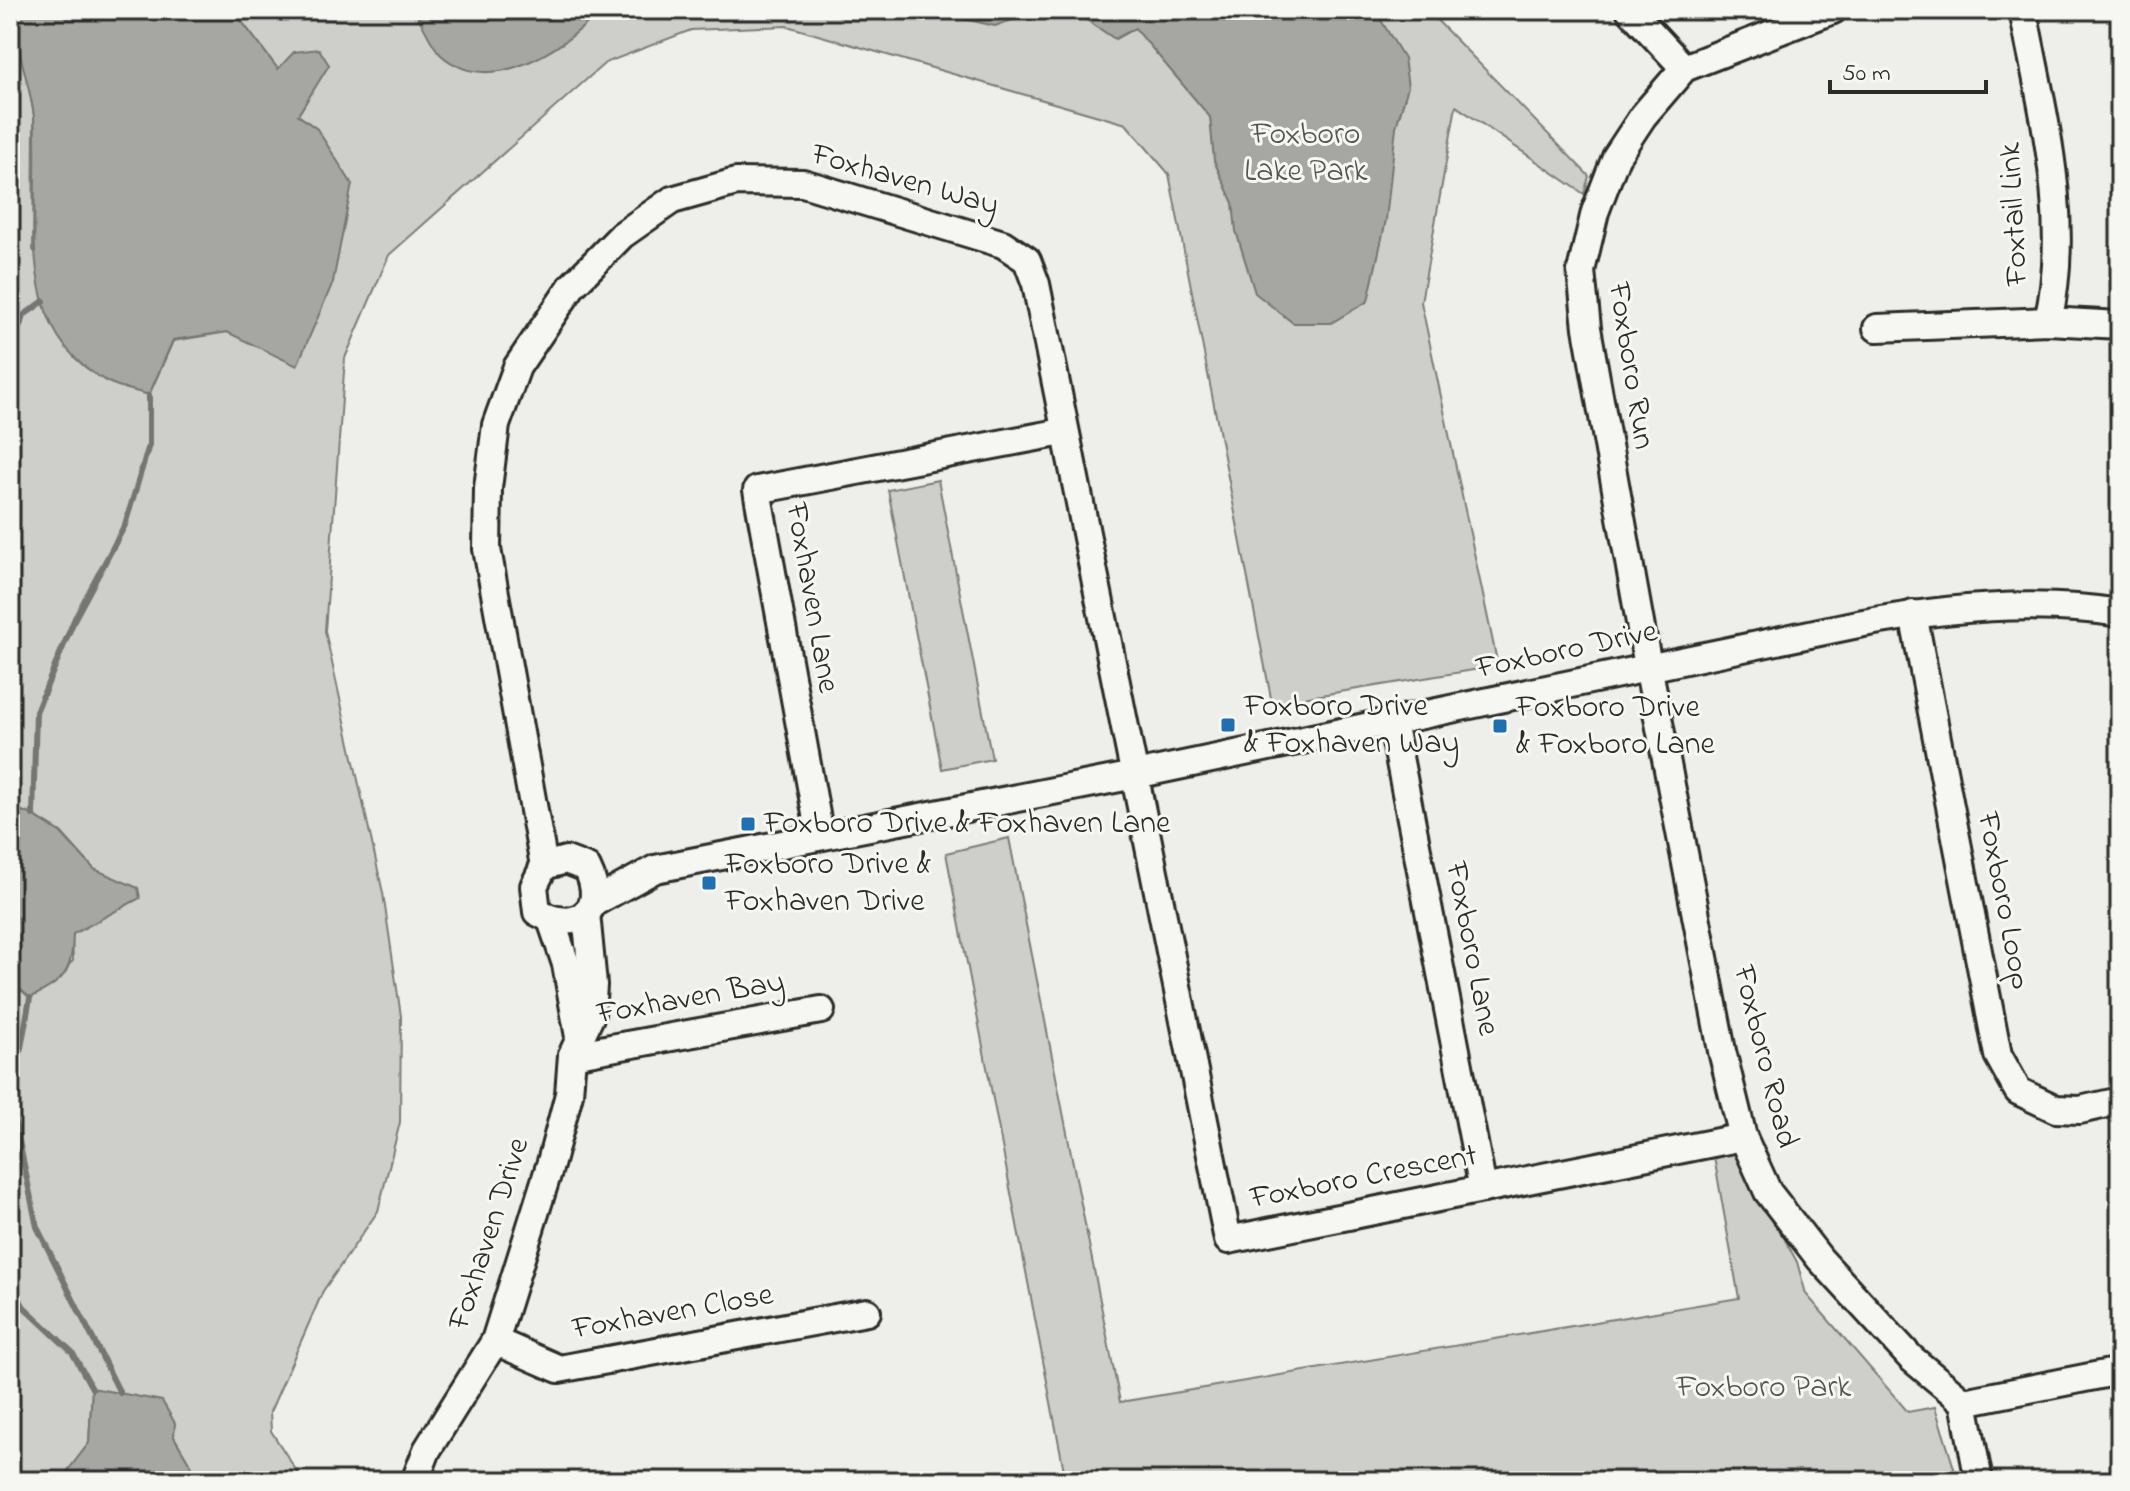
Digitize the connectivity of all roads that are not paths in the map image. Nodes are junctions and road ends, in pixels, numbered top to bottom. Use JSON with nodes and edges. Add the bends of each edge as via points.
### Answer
{"nodes":[{"id":1,"x":1630,"y":10,"type":"edge"},
{"id":2,"x":1833,"y":10,"type":"edge"},
{"id":3,"x":2023,"y":10,"type":"edge"},
{"id":4,"x":1684,"y":68,"type":"junction"},
{"id":5,"x":2048,"y":321,"type":"junction"},
{"id":6,"x":2120,"y":325,"type":"edge"},
{"id":7,"x":1877,"y":328,"type":"dead end"},
{"id":8,"x":1063,"y":432,"type":"junction"},
{"id":9,"x":2120,"y":613,"type":"edge"},
{"id":10,"x":1913,"y":614,"type":"junction"},
{"id":11,"x":1649,"y":669,"type":"junction"},
{"id":12,"x":1392,"y":721,"type":"junction"},
{"id":13,"x":1135,"y":775,"type":"junction"},
{"id":14,"x":532,"y":806,"type":"junction"},
{"id":15,"x":820,"y":836,"type":"junction"},
{"id":16,"x":580,"y":864,"type":"junction"},
{"id":17,"x":544,"y":866,"type":"junction"},
{"id":18,"x":655,"y":869,"type":"junction"},
{"id":19,"x":590,"y":908,"type":"junction"},
{"id":20,"x":551,"y":920,"type":"junction"},
{"id":21,"x":821,"y":1010,"type":"dead end"},
{"id":22,"x":576,"y":1048,"type":"junction"},
{"id":23,"x":2120,"y":1101,"type":"edge"},
{"id":24,"x":1743,"y":1137,"type":"junction"},
{"id":25,"x":1483,"y":1189,"type":"junction"},
{"id":26,"x":867,"y":1312,"type":"dead end"},
{"id":27,"x":495,"y":1341,"type":"junction"},
{"id":28,"x":2120,"y":1371,"type":"edge"},
{"id":29,"x":1964,"y":1402,"type":"junction"},
{"id":30,"x":415,"y":1481,"type":"edge"},
{"id":31,"x":1979,"y":1481,"type":"edge"}],
"edges":[{"from":1,"to":4,"type":"street"},
{"from":2,"to":4,"type":"street","name":"Foxboro Run"},
{"from":3,"to":5,"type":"street","name":"Foxtail Link","via":[[2054,171],[2056,288]]},
{"from":4,"to":11,"type":"street","name":"Foxboro Run","via":[[1616,157],[1581,271]]},
{"from":5,"to":6,"type":"street"},
{"from":5,"to":7,"type":"street"},
{"from":8,"to":13,"type":"street","name":"Foxhaven Way"},
{"from":8,"to":14,"type":"street","name":"Foxhaven Way","via":[[1036,284],[1027,260],[1003,244],[803,183],[736,182],[672,200],[634,226],[572,286],[517,367],[496,425],[487,549]]},
{"from":8,"to":15,"type":"street","name":"Foxhaven Lane","via":[[757,490]]},
{"from":9,"to":10,"type":"street","name":"Foxboro Drive","via":[[2013,606]]},
{"from":10,"to":11,"type":"street","name":"Foxboro Drive"},
{"from":10,"to":23,"type":"street","name":"Foxboro Loop","via":[[1998,1055],[2018,1091],[2056,1109]]},
{"from":11,"to":12,"type":"street","name":"Foxboro Drive"},
{"from":11,"to":24,"type":"street","name":"Foxboro Road"},
{"from":12,"to":13,"type":"street","name":"Foxboro Drive"},
{"from":12,"to":25,"type":"street","name":"Foxboro Lane"},
{"from":13,"to":15,"type":"street","name":"Foxboro Drive"},
{"from":13,"to":25,"type":"street","name":"Foxboro Crescent","via":[[1228,1240]]},
{"from":14,"to":16,"type":"street","name":"Foxhaven Way"},
{"from":14,"to":17,"type":"street","name":"Foxhaven Way"},
{"from":15,"to":18,"type":"street","name":"Foxboro Drive"},
{"from":16,"to":17,"type":"street","via":[[555,861]]},
{"from":16,"to":18,"type":"street","name":"Foxboro Drive"},
{"from":16,"to":19,"type":"street","via":[[597,892]]},
{"from":17,"to":20,"type":"street","via":[[533,899],[537,912]]},
{"from":18,"to":19,"type":"street","name":"Foxboro Drive"},
{"from":19,"to":20,"type":"street","via":[[563,921]]},
{"from":19,"to":22,"type":"street","name":"Foxhaven Drive","via":[[591,1015]]},
{"from":20,"to":22,"type":"street","name":"Foxhaven Drive","via":[[566,964]]},
{"from":21,"to":22,"type":"street","name":"Foxhaven Bay"},
{"from":22,"to":27,"type":"street","name":"Foxhaven Drive","via":[[551,1162]]},
{"from":24,"to":25,"type":"street","name":"Foxboro Crescent"},
{"from":24,"to":29,"type":"street","name":"Foxboro Road","via":[[1768,1192],[1820,1259],[1911,1358]]},
{"from":26,"to":27,"type":"street","name":"Foxhaven Close","via":[[559,1369]]},
{"from":27,"to":30,"type":"street","name":"Foxhaven Drive","via":[[427,1450]]},
{"from":28,"to":29,"type":"street"},
{"from":29,"to":31,"type":"street"}]}
